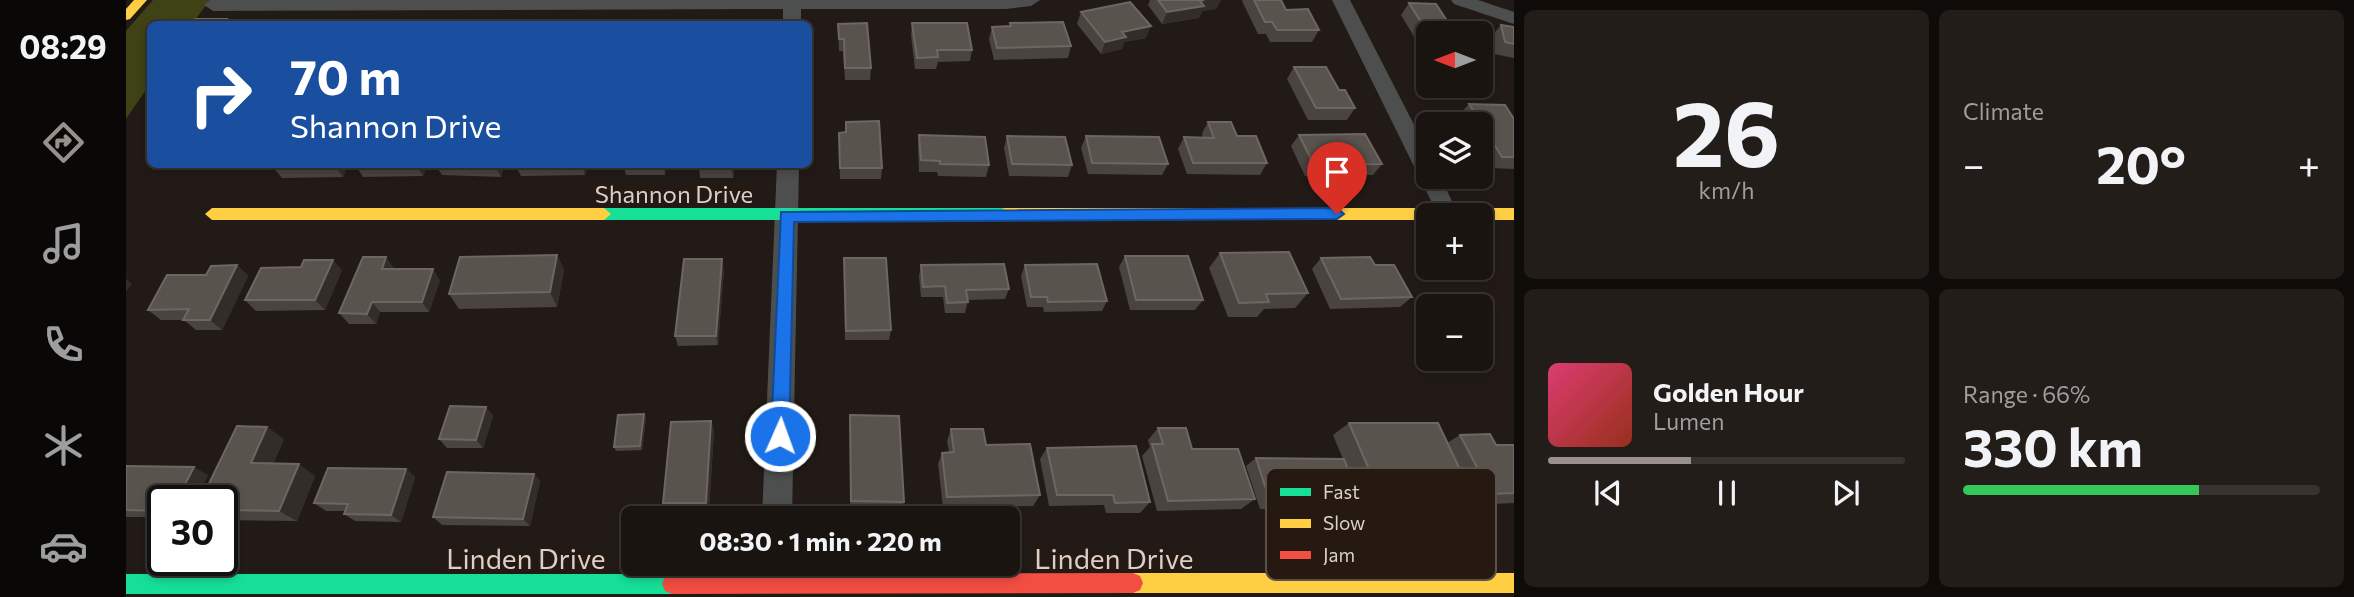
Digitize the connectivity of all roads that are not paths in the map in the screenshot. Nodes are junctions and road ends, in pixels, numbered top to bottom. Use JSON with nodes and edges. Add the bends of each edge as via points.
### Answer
{"nodes":[{"id":1,"x":141,"y":0,"type":"edge"},
{"id":2,"x":1031,"y":0,"type":"edge"},
{"id":3,"x":1341,"y":0,"type":"edge"},
{"id":4,"x":1460,"y":0,"type":"edge"},
{"id":5,"x":792,"y":2,"type":"edge"},
{"id":6,"x":213,"y":5,"type":"dead end"},
{"id":7,"x":126,"y":16,"type":"edge"},
{"id":8,"x":1514,"y":18,"type":"edge"},
{"id":9,"x":792,"y":21,"type":"edge"},
{"id":10,"x":1416,"y":149,"type":"edge"},
{"id":11,"x":788,"y":168,"type":"edge"},
{"id":12,"x":1416,"y":213,"type":"edge"},
{"id":13,"x":212,"y":214,"type":"dead end"},
{"id":14,"x":1493,"y":214,"type":"edge"},
{"id":15,"x":1514,"y":214,"type":"edge"},
{"id":16,"x":787,"y":216,"type":"junction"},
{"id":17,"x":777,"y":506,"type":"edge"},
{"id":18,"x":775,"y":582,"type":"edge"},
{"id":19,"x":1514,"y":583,"type":"edge"},
{"id":20,"x":126,"y":584,"type":"edge"},
{"id":21,"x":294,"y":591,"type":"edge"},
{"id":22,"x":1249,"y":591,"type":"edge"}],
"edges":[{"from":1,"to":7,"type":"street"},
{"from":2,"to":5,"type":"street"},
{"from":3,"to":10,"type":"street"},
{"from":4,"to":8,"type":"street"},
{"from":5,"to":6,"type":"street"},
{"from":5,"to":9,"type":"street"},
{"from":11,"to":16,"type":"street"},
{"from":12,"to":16,"type":"street","name":"Shannon Drive"},
{"from":13,"to":16,"type":"street","name":"Shannon Drive"},
{"from":14,"to":15,"type":"street","name":"Shannon Drive"},
{"from":16,"to":17,"type":"street"},
{"from":18,"to":21,"type":"street","name":"Linden Drive"},
{"from":18,"to":22,"type":"street","name":"Linden Drive"},
{"from":19,"to":22,"type":"street","name":"Linden Drive"},
{"from":20,"to":21,"type":"street","name":"Linden Drive"}]}
